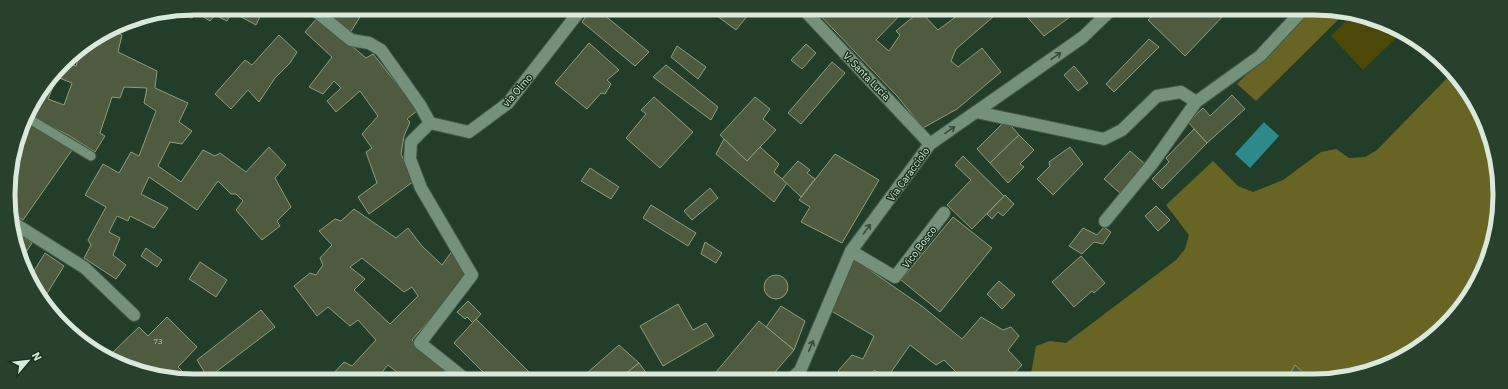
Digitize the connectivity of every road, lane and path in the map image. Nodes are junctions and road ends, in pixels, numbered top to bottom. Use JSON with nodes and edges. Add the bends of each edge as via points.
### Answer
{"nodes":[{"id":1,"x":321,"y":15,"type":"edge"},
{"id":2,"x":577,"y":15,"type":"edge"},
{"id":3,"x":809,"y":15,"type":"edge"},
{"id":4,"x":1106,"y":15,"type":"edge"},
{"id":5,"x":1298,"y":15,"type":"edge"},
{"id":6,"x":1196,"y":102,"type":"junction"},
{"id":7,"x":976,"y":112,"type":"junction"},
{"id":8,"x":32,"y":120,"type":"edge"},
{"id":9,"x":430,"y":123,"type":"junction"},
{"id":10,"x":930,"y":144,"type":"junction"},
{"id":11,"x":91,"y":156,"type":"dead end"},
{"id":12,"x":944,"y":213,"type":"dead end"},
{"id":13,"x":1105,"y":221,"type":"dead end"},
{"id":14,"x":18,"y":226,"type":"edge"},
{"id":15,"x":851,"y":251,"type":"junction"},
{"id":16,"x":134,"y":315,"type":"dead end"},
{"id":17,"x":459,"y":374,"type":"edge"},
{"id":18,"x":801,"y":374,"type":"edge"}],
"edges":[{"from":1,"to":9,"type":"street","via":[[351,40],[369,43],[381,50]]},
{"from":2,"to":9,"type":"street","name":"via Olmo","via":[[508,103],[469,132]]},
{"from":3,"to":10,"type":"street","name":"V. Santa Lucia"},
{"from":7,"to":4,"type":"street","name":"Via Caracciolo","one_way":true,"via":[[1083,37]]},
{"from":5,"to":6,"type":"street","via":[[1260,56]]},
{"from":6,"to":7,"type":"street","via":[[1181,92],[1157,96],[1122,130],[1104,139]]},
{"from":6,"to":13,"type":"street","via":[[1152,164]]},
{"from":10,"to":7,"type":"street","name":"Via Caracciolo","one_way":true},
{"from":8,"to":11,"type":"lane"},
{"from":9,"to":17,"type":"street","via":[[411,142],[410,159],[421,188],[472,275],[420,343]]},
{"from":15,"to":10,"type":"street","name":"Via Caracciolo","one_way":true},
{"from":12,"to":15,"type":"street","name":"Vico Bosco","via":[[896,277]]},
{"from":14,"to":16,"type":"street","via":[[85,268]]},
{"from":18,"to":15,"type":"street","name":"Via Caracciolo","one_way":true}]}
